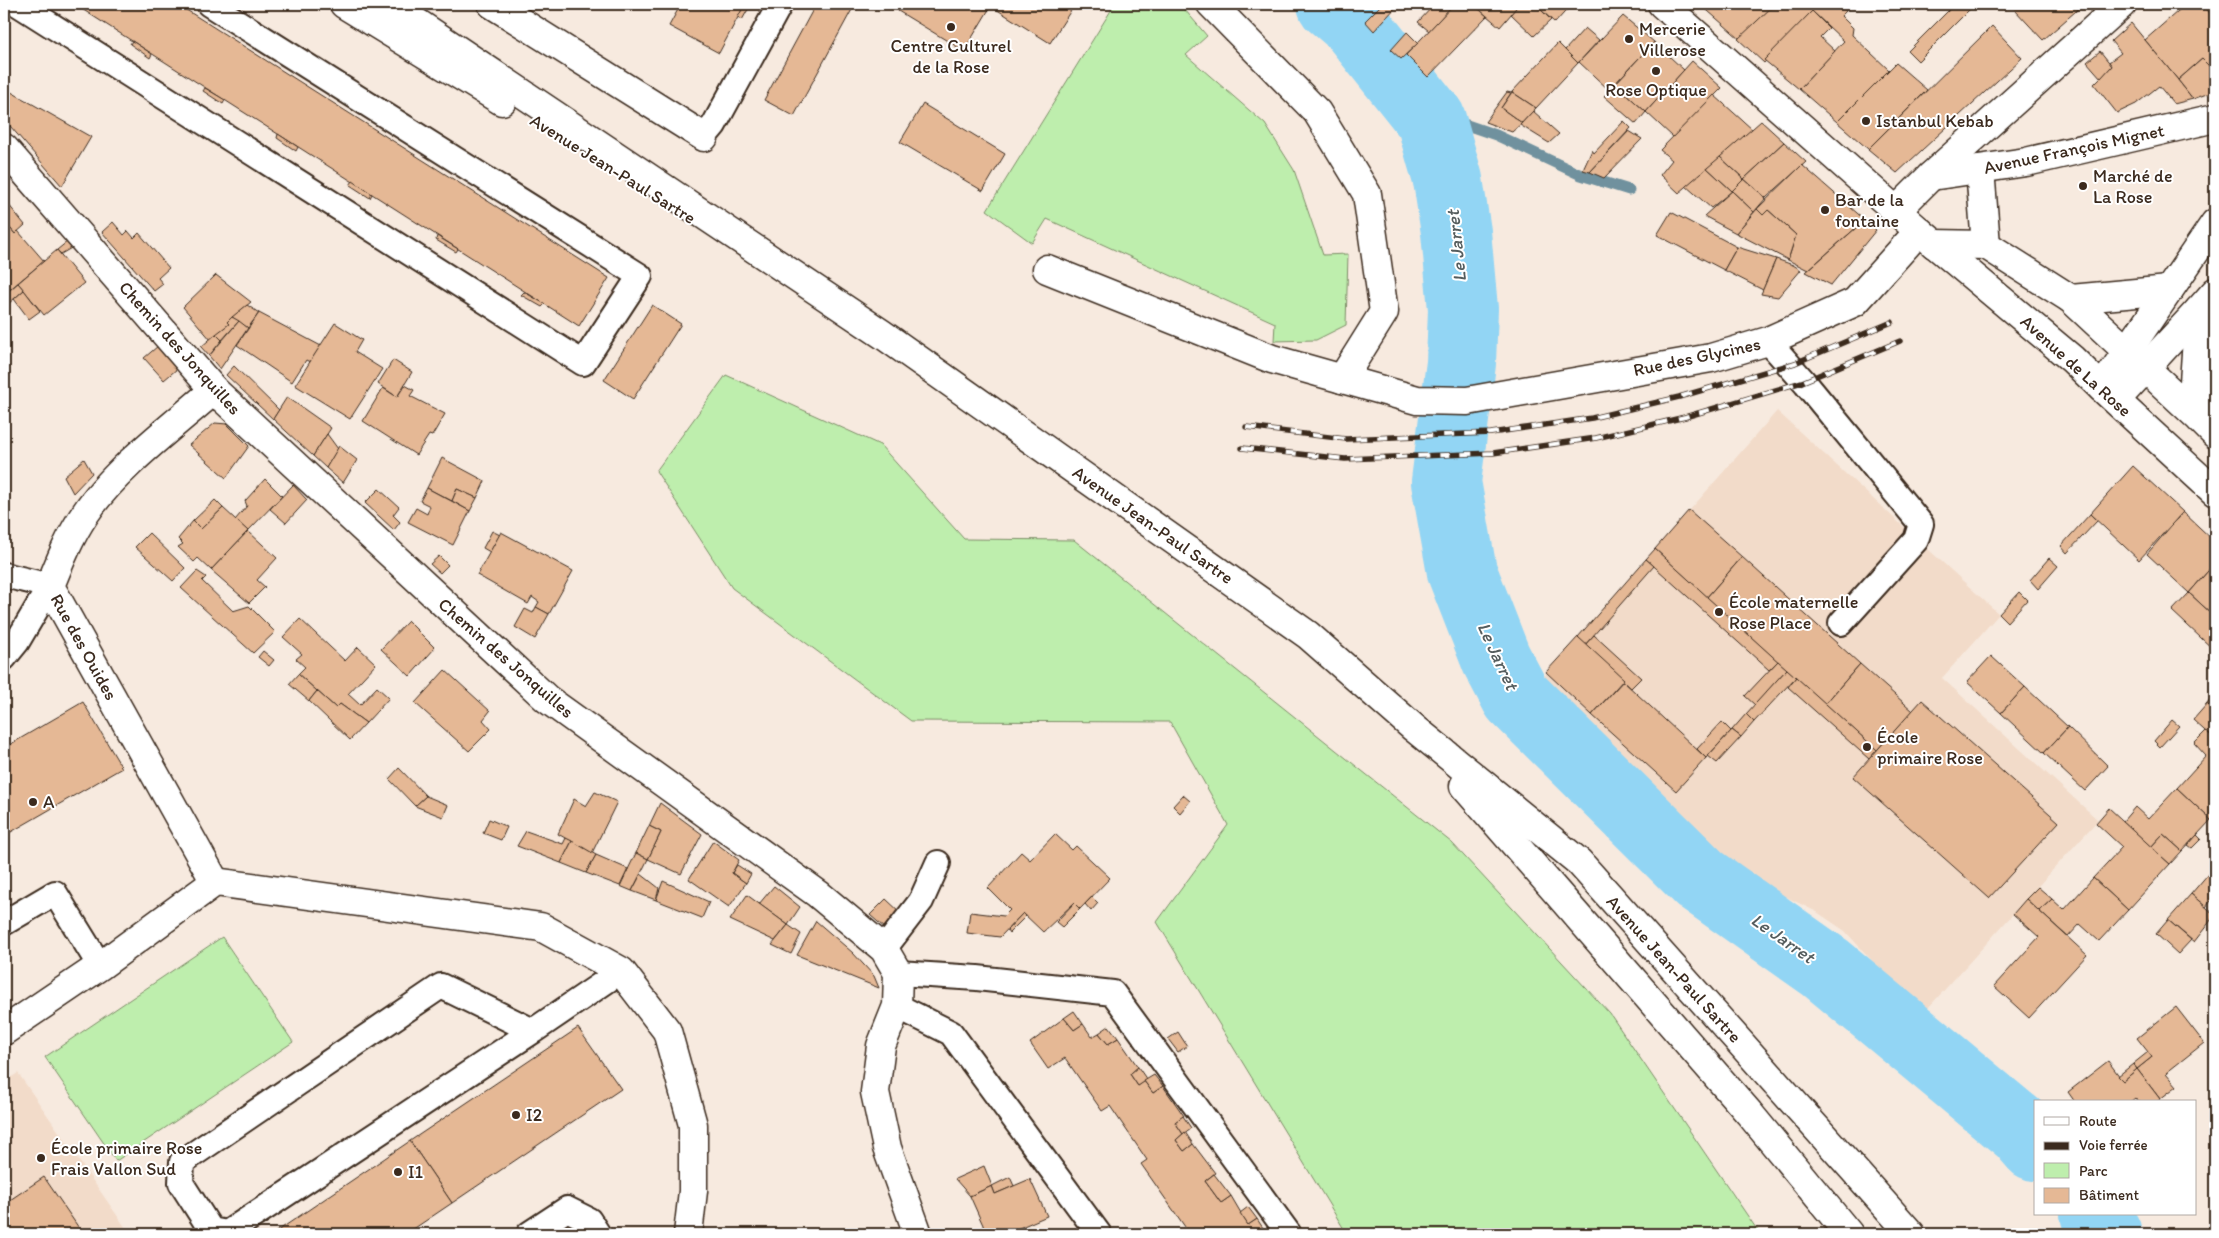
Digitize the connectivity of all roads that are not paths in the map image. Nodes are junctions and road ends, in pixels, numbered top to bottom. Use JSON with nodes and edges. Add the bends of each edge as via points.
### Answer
{"nodes":[{"id":1,"x":18,"y":4,"type":"edge"},
{"id":2,"x":209,"y":4,"type":"edge"},
{"id":3,"x":344,"y":4,"type":"edge"},
{"id":4,"x":389,"y":4,"type":"edge"},
{"id":5,"x":492,"y":4,"type":"edge"},
{"id":6,"x":780,"y":4,"type":"edge"},
{"id":7,"x":1211,"y":4,"type":"edge"},
{"id":8,"x":1662,"y":4,"type":"edge"},
{"id":9,"x":2122,"y":4,"type":"edge"},
{"id":10,"x":2215,"y":118,"type":"edge"},
{"id":11,"x":704,"y":137,"type":"joint"},
{"id":12,"x":4,"y":148,"type":"edge"},
{"id":13,"x":1980,"y":169,"type":"junction"},
{"id":14,"x":1931,"y":176,"type":"junction"},
{"id":15,"x":1896,"y":210,"type":"junction"},
{"id":16,"x":2215,"y":223,"type":"edge"},
{"id":17,"x":1927,"y":237,"type":"junction"},
{"id":18,"x":1986,"y":245,"type":"junction"},
{"id":19,"x":1047,"y":269,"type":"dead end"},
{"id":20,"x":2169,"y":290,"type":"junction"},
{"id":21,"x":2071,"y":299,"type":"junction"},
{"id":22,"x":2207,"y":301,"type":"edge"},
{"id":23,"x":882,"y":334,"type":"junction"},
{"id":24,"x":1768,"y":341,"type":"junction"},
{"id":25,"x":2135,"y":361,"type":"junction"},
{"id":26,"x":1342,"y":379,"type":"junction"},
{"id":27,"x":214,"y":390,"type":"junction"},
{"id":28,"x":2109,"y":394,"type":"junction"},
{"id":29,"x":2208,"y":426,"type":"edge"},
{"id":30,"x":2215,"y":492,"type":"edge"},
{"id":31,"x":4,"y":575,"type":"edge"},
{"id":32,"x":50,"y":586,"type":"junction"},
{"id":33,"x":1841,"y":623,"type":"dead end"},
{"id":34,"x":4,"y":658,"type":"edge"},
{"id":35,"x":1414,"y":728,"type":"junction"},
{"id":36,"x":938,"y":863,"type":"dead end"},
{"id":37,"x":215,"y":882,"type":"junction"},
{"id":38,"x":4,"y":922,"type":"edge"},
{"id":39,"x":884,"y":949,"type":"junction"},
{"id":40,"x":100,"y":966,"type":"junction"},
{"id":41,"x":621,"y":971,"type":"junction"},
{"id":42,"x":898,"y":973,"type":"junction"},
{"id":43,"x":897,"y":1006,"type":"junction"},
{"id":44,"x":4,"y":1031,"type":"edge"},
{"id":45,"x":533,"y":1031,"type":"junction"},
{"id":46,"x":529,"y":1234,"type":"edge"},
{"id":47,"x":598,"y":1234,"type":"edge"},
{"id":48,"x":688,"y":1234,"type":"edge"},
{"id":49,"x":918,"y":1234,"type":"edge"},
{"id":50,"x":1099,"y":1234,"type":"edge"},
{"id":51,"x":1289,"y":1234,"type":"edge"},
{"id":52,"x":1849,"y":1234,"type":"edge"},
{"id":53,"x":1911,"y":1234,"type":"edge"}],
"edges":[{"from":1,"to":2,"type":"lane","via":[[583,363],[640,276]]},
{"from":3,"to":23,"type":"street","name":"Avenue Jean-Paul Sartre"},
{"from":4,"to":23,"type":"street","name":"Avenue Jean-Paul Sartre"},
{"from":5,"to":11,"type":"street"},
{"from":6,"to":11,"type":"lane","via":[[714,125]]},
{"from":7,"to":26,"type":"street","via":[[1317,112],[1367,194],[1384,312]]},
{"from":8,"to":15,"type":"street","name":"Avenue de La Rose"},
{"from":9,"to":14,"type":"street"},
{"from":10,"to":13,"type":"street","name":"Avenue François Mignet","via":[[2026,162]]},
{"from":12,"to":27,"type":"street","name":"Chemin des Jonquilles"},
{"from":13,"to":14,"type":"street","name":"Avenue François Mignet"},
{"from":13,"to":18,"type":"street"},
{"from":14,"to":15,"type":"street"},
{"from":15,"to":17,"type":"street","name":"Avenue de La Rose"},
{"from":16,"to":20,"type":"street"},
{"from":17,"to":18,"type":"street"},
{"from":17,"to":24,"type":"street","name":"Rue des Glycines","via":[[1855,302]]},
{"from":17,"to":28,"type":"street","name":"Avenue de La Rose"},
{"from":18,"to":21,"type":"street"},
{"from":19,"to":26,"type":"street","name":"Rue des Glycines","via":[[1272,359]]},
{"from":20,"to":21,"type":"street"},
{"from":20,"to":25,"type":"street"},
{"from":21,"to":25,"type":"street"},
{"from":22,"to":25,"type":"street"},
{"from":22,"to":29,"type":"street","via":[[2194,382]]},
{"from":23,"to":35,"type":"street","name":"Avenue Jean-Paul Sartre","via":[[1308,636]]},
{"from":24,"to":26,"type":"street","name":"Rue des Glycines","via":[[1711,358],[1468,401],[1418,400]]},
{"from":24,"to":33,"type":"lane","via":[[1920,524],[1916,540]]},
{"from":25,"to":28,"type":"street"},
{"from":25,"to":29,"type":"street"},
{"from":27,"to":32,"type":"street","name":"Rue des Ouides","via":[[107,485],[68,544]]},
{"from":27,"to":39,"type":"street","name":"Chemin des Jonquilles","via":[[547,699],[818,894]]},
{"from":28,"to":30,"type":"street","name":"Avenue de La Rose"},
{"from":31,"to":32,"type":"lane"},
{"from":32,"to":34,"type":"lane"},
{"from":32,"to":37,"type":"street","name":"Rue des Ouides"},
{"from":35,"to":52,"type":"street","name":"Avenue Jean-Paul Sartre","via":[[1749,1113]]},
{"from":35,"to":53,"type":"street","name":"Avenue Jean-Paul Sartre","via":[[1579,862]]},
{"from":36,"to":39,"type":"lane","via":[[921,901]]},
{"from":37,"to":40,"type":"street"},
{"from":37,"to":41,"type":"street","via":[[541,927]]},
{"from":38,"to":40,"type":"lane","via":[[54,893]]},
{"from":39,"to":42,"type":"street","name":"Chemin des Jonquilles"},
{"from":40,"to":44,"type":"street"},
{"from":41,"to":45,"type":"lane"},
{"from":41,"to":48,"type":"street","via":[[667,1031],[693,1125],[693,1191]]},
{"from":42,"to":43,"type":"street"},
{"from":42,"to":51,"type":"lane","via":[[1113,993]]},
{"from":43,"to":49,"type":"street","via":[[881,1046],[875,1092],[887,1148]]},
{"from":43,"to":50,"type":"lane","via":[[951,1033]]},
{"from":45,"to":45,"type":"lane","via":[[441,986],[182,1162],[181,1183],[211,1230],[227,1233]]},
{"from":46,"to":47,"type":"lane","via":[[567,1210],[589,1220]]}]}
